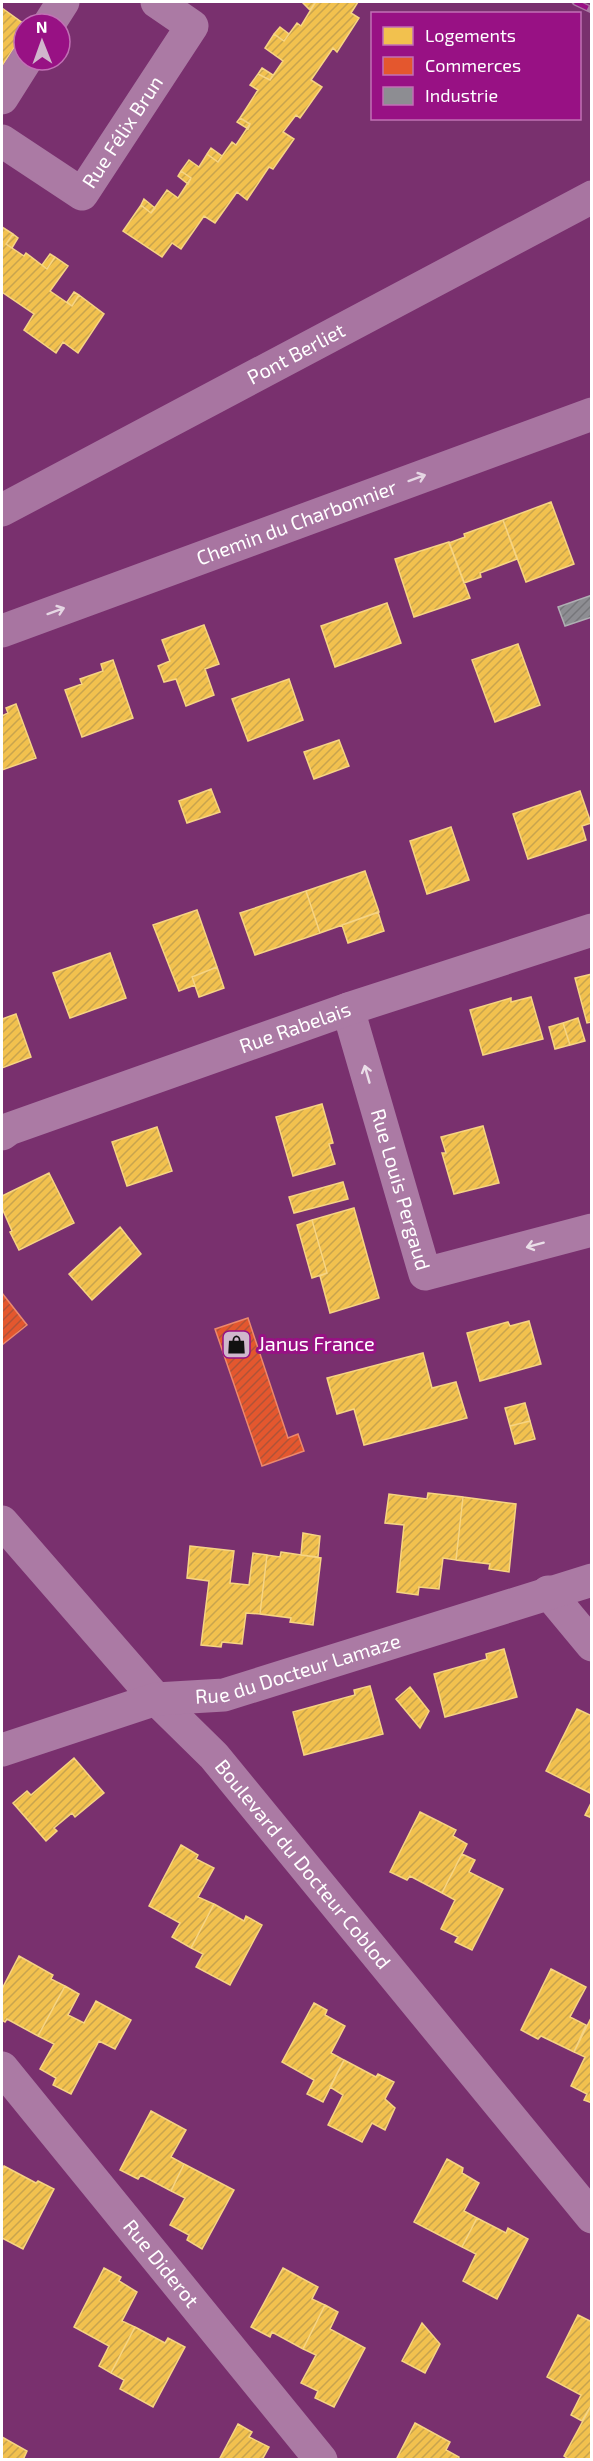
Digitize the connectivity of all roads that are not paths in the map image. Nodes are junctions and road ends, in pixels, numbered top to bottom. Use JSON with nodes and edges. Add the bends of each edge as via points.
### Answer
{"nodes":[{"id":1,"x":157,"y":2,"type":"edge"},
{"id":2,"x":18,"y":72,"type":"edge"},
{"id":3,"x":2,"y":98,"type":"edge"},
{"id":4,"x":2,"y":141,"type":"edge"},
{"id":5,"x":591,"y":197,"type":"edge"},
{"id":6,"x":591,"y":414,"type":"edge"},
{"id":7,"x":2,"y":510,"type":"edge"},
{"id":8,"x":2,"y":631,"type":"edge"},
{"id":9,"x":591,"y":930,"type":"edge"},
{"id":10,"x":348,"y":1009,"type":"junction"},
{"id":11,"x":2,"y":1134,"type":"edge"},
{"id":12,"x":591,"y":1230,"type":"edge"},
{"id":13,"x":2,"y":1522,"type":"edge"},
{"id":14,"x":591,"y":1580,"type":"edge"},
{"id":15,"x":548,"y":1592,"type":"junction"},
{"id":16,"x":591,"y":1644,"type":"edge"},
{"id":17,"x":156,"y":1699,"type":"junction"},
{"id":18,"x":2,"y":1750,"type":"edge"},
{"id":19,"x":2,"y":2068,"type":"edge"},
{"id":20,"x":591,"y":2217,"type":"edge"},
{"id":21,"x":321,"y":2460,"type":"edge"}],
"edges":[{"from":1,"to":4,"type":"street","name":"Rue Félix Brun","via":[[192,26],[82,194]]},
{"from":2,"to":3,"type":"street"},
{"from":5,"to":7,"type":"street","name":"Pont Berliet"},
{"from":8,"to":6,"type":"street","name":"Chemin du Charbonnier","one_way":true},
{"from":9,"to":10,"type":"street","name":"Rue Rabelais"},
{"from":10,"to":11,"type":"street","name":"Rue Rabelais"},
{"from":12,"to":10,"type":"street","name":"Rue Louis Pergaud","one_way":true,"via":[[426,1274]]},
{"from":13,"to":17,"type":"street","name":"Boulevard du Docteur Coblod"},
{"from":14,"to":15,"type":"street","name":"Rue du Docteur Lamaze"},
{"from":15,"to":16,"type":"street"},
{"from":15,"to":17,"type":"street","name":"Rue du Docteur Lamaze","via":[[224,1695]]},
{"from":17,"to":18,"type":"street","name":"Rue du Docteur Lamaze"},
{"from":17,"to":20,"type":"street","name":"Boulevard du Docteur Coblod","via":[[214,1756]]},
{"from":19,"to":21,"type":"street","name":"Rue Diderot"}]}
